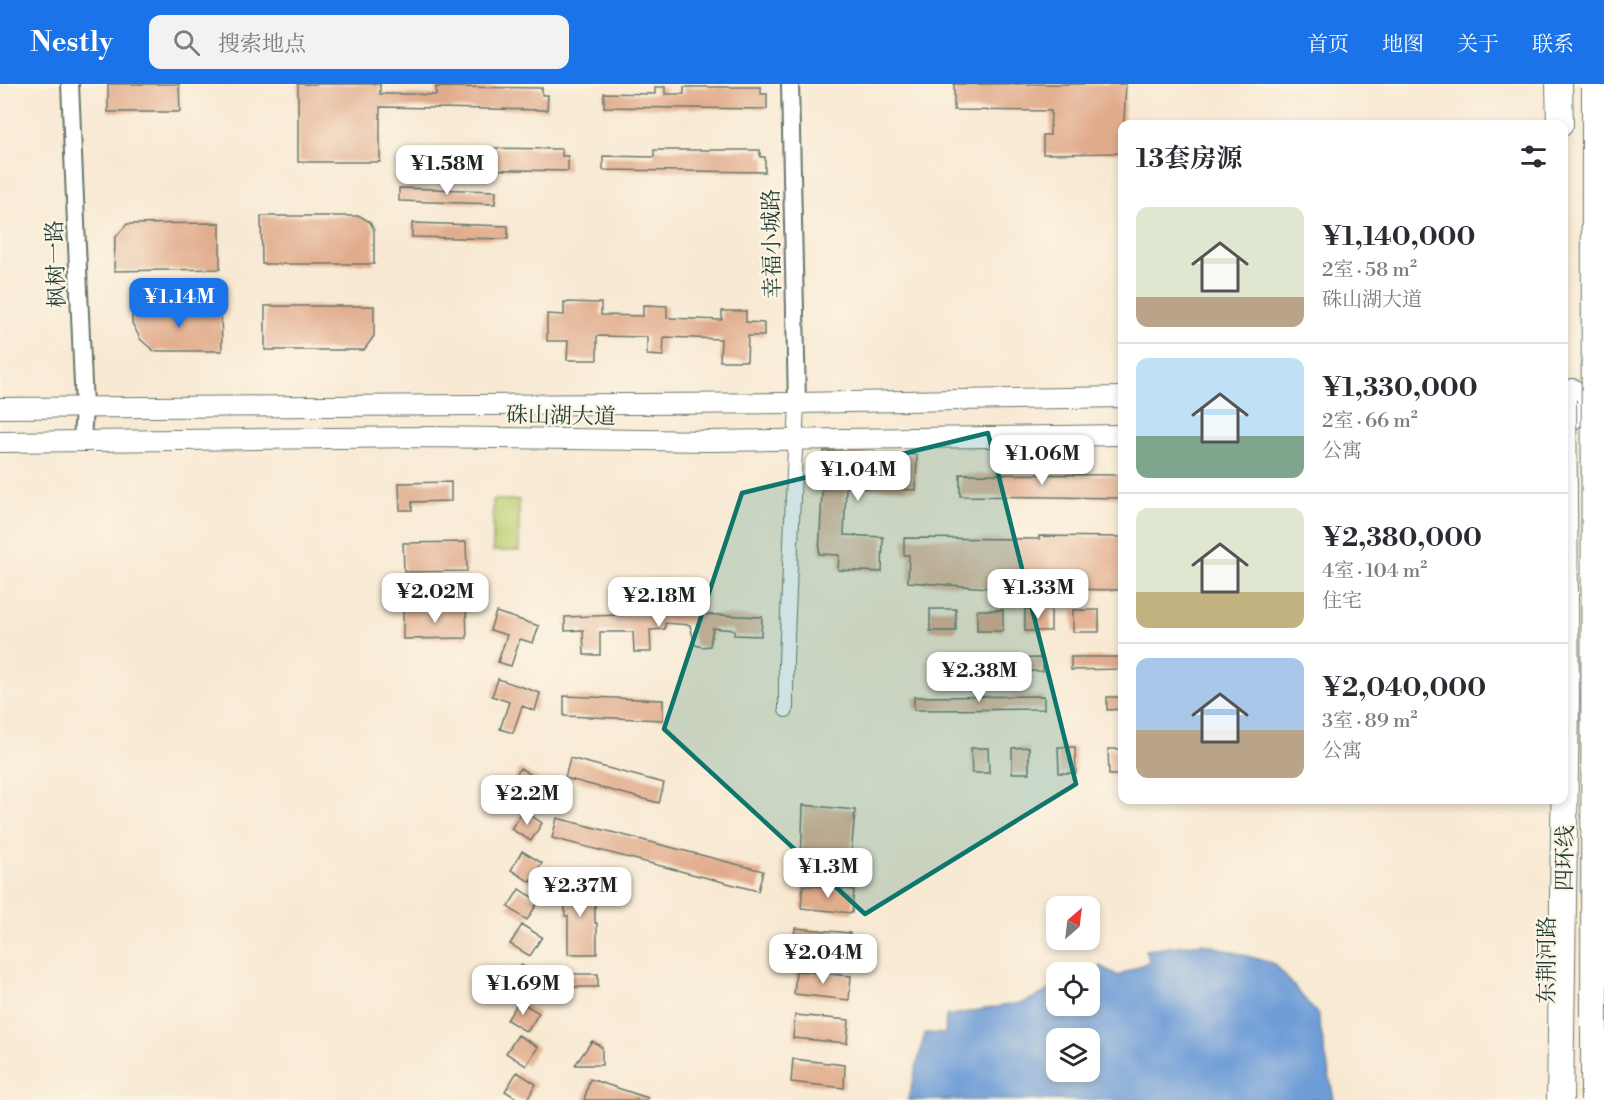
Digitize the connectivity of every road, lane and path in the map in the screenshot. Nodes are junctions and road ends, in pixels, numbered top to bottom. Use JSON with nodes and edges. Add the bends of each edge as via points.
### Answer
{"nodes":[{"id":1,"x":70,"y":84,"type":"edge"},
{"id":2,"x":790,"y":84,"type":"edge"},
{"id":3,"x":1559,"y":84,"type":"edge"},
{"id":4,"x":1595,"y":84,"type":"edge"},
{"id":5,"x":1602,"y":84,"type":"edge"},
{"id":6,"x":1560,"y":120,"type":"edge"},
{"id":7,"x":1596,"y":135,"type":"junction"},
{"id":8,"x":1604,"y":388,"type":"edge"},
{"id":9,"x":1118,"y":397,"type":"edge"},
{"id":10,"x":1568,"y":401,"type":"edge"},
{"id":11,"x":1568,"y":401,"type":"edge"},
{"id":12,"x":797,"y":403,"type":"junction"},
{"id":13,"x":84,"y":406,"type":"junction"},
{"id":14,"x":0,"y":408,"type":"edge"},
{"id":15,"x":1604,"y":414,"type":"edge"},
{"id":16,"x":1118,"y":435,"type":"edge"},
{"id":17,"x":796,"y":440,"type":"junction"},
{"id":18,"x":82,"y":441,"type":"junction"},
{"id":19,"x":0,"y":442,"type":"edge"},
{"id":20,"x":786,"y":710,"type":"dead end"},
{"id":21,"x":1568,"y":750,"type":"edge"},
{"id":22,"x":1564,"y":804,"type":"edge"},
{"id":23,"x":1560,"y":1100,"type":"edge"},
{"id":24,"x":1569,"y":1100,"type":"edge"},
{"id":25,"x":1594,"y":1100,"type":"edge"}],
"edges":[{"from":1,"to":13,"type":"street","name":"枫树一路"},
{"from":2,"to":12,"type":"street","name":"幸福小城路"},
{"from":3,"to":6,"type":"highway"},
{"from":4,"to":7,"type":"highway","name":"四环线","bridge":true},
{"from":5,"to":7,"type":"highway","bridge":true},
{"from":7,"to":25,"type":"highway","name":"四环线","bridge":true},
{"from":8,"to":10,"type":"main road"},
{"from":9,"to":12,"type":"main road","name":"硃山湖大道"},
{"from":11,"to":15,"type":"main road"},
{"from":12,"to":13,"type":"main road","name":"硃山湖大道"},
{"from":12,"to":17,"type":"street"},
{"from":13,"to":14,"type":"main road","name":"硃山湖大道"},
{"from":13,"to":18,"type":"street","name":"枫树一路"},
{"from":16,"to":17,"type":"main road","name":"硃山湖大道"},
{"from":17,"to":18,"type":"main road","name":"硃山湖大道","via":[[424,437]]},
{"from":17,"to":20,"type":"street"},
{"from":18,"to":19,"type":"main road","name":"硃山湖大道"},
{"from":21,"to":24,"type":"main road","name":"东荆河路"},
{"from":22,"to":23,"type":"highway","name":"四环线","bridge":true}]}
